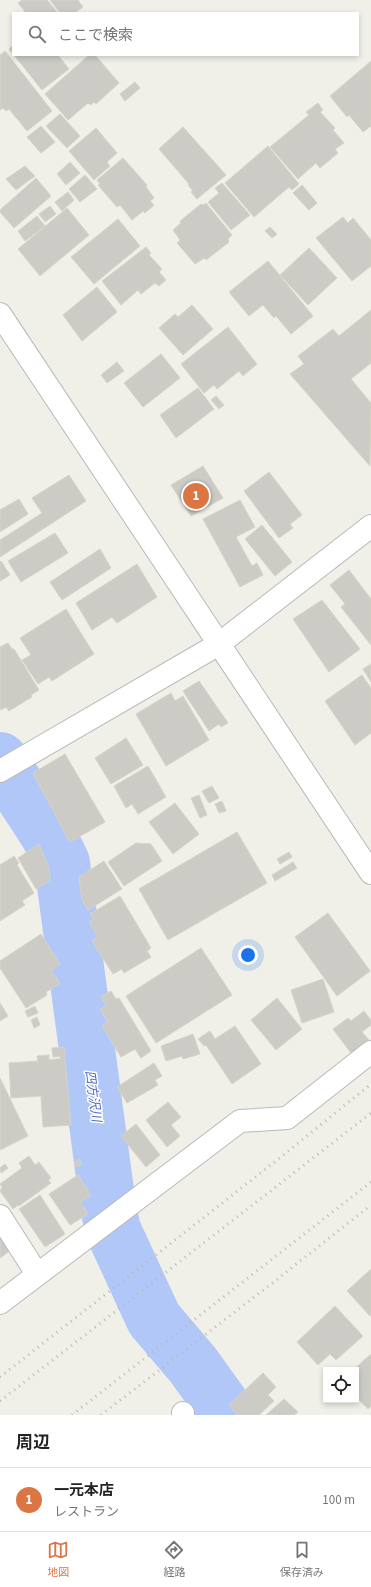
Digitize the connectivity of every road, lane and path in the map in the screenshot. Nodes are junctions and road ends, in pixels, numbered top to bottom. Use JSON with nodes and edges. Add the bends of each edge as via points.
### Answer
{"nodes":[{"id":1,"x":0,"y":314,"type":"edge"},
{"id":2,"x":371,"y":526,"type":"edge"},
{"id":3,"x":219,"y":644,"type":"junction"},
{"id":4,"x":0,"y":771,"type":"edge"},
{"id":5,"x":371,"y":873,"type":"edge"},
{"id":6,"x":371,"y":1052,"type":"edge"},
{"id":7,"x":0,"y":1216,"type":"edge"},
{"id":8,"x":37,"y":1274,"type":"junction"},
{"id":9,"x":0,"y":1303,"type":"edge"}],
"edges":[{"from":1,"to":3,"type":"street"},
{"from":2,"to":3,"type":"street"},
{"from":3,"to":4,"type":"street"},
{"from":3,"to":5,"type":"street"},
{"from":6,"to":8,"type":"street","via":[[287,1118],[240,1121]]},
{"from":7,"to":8,"type":"street"},
{"from":8,"to":9,"type":"street"}]}
